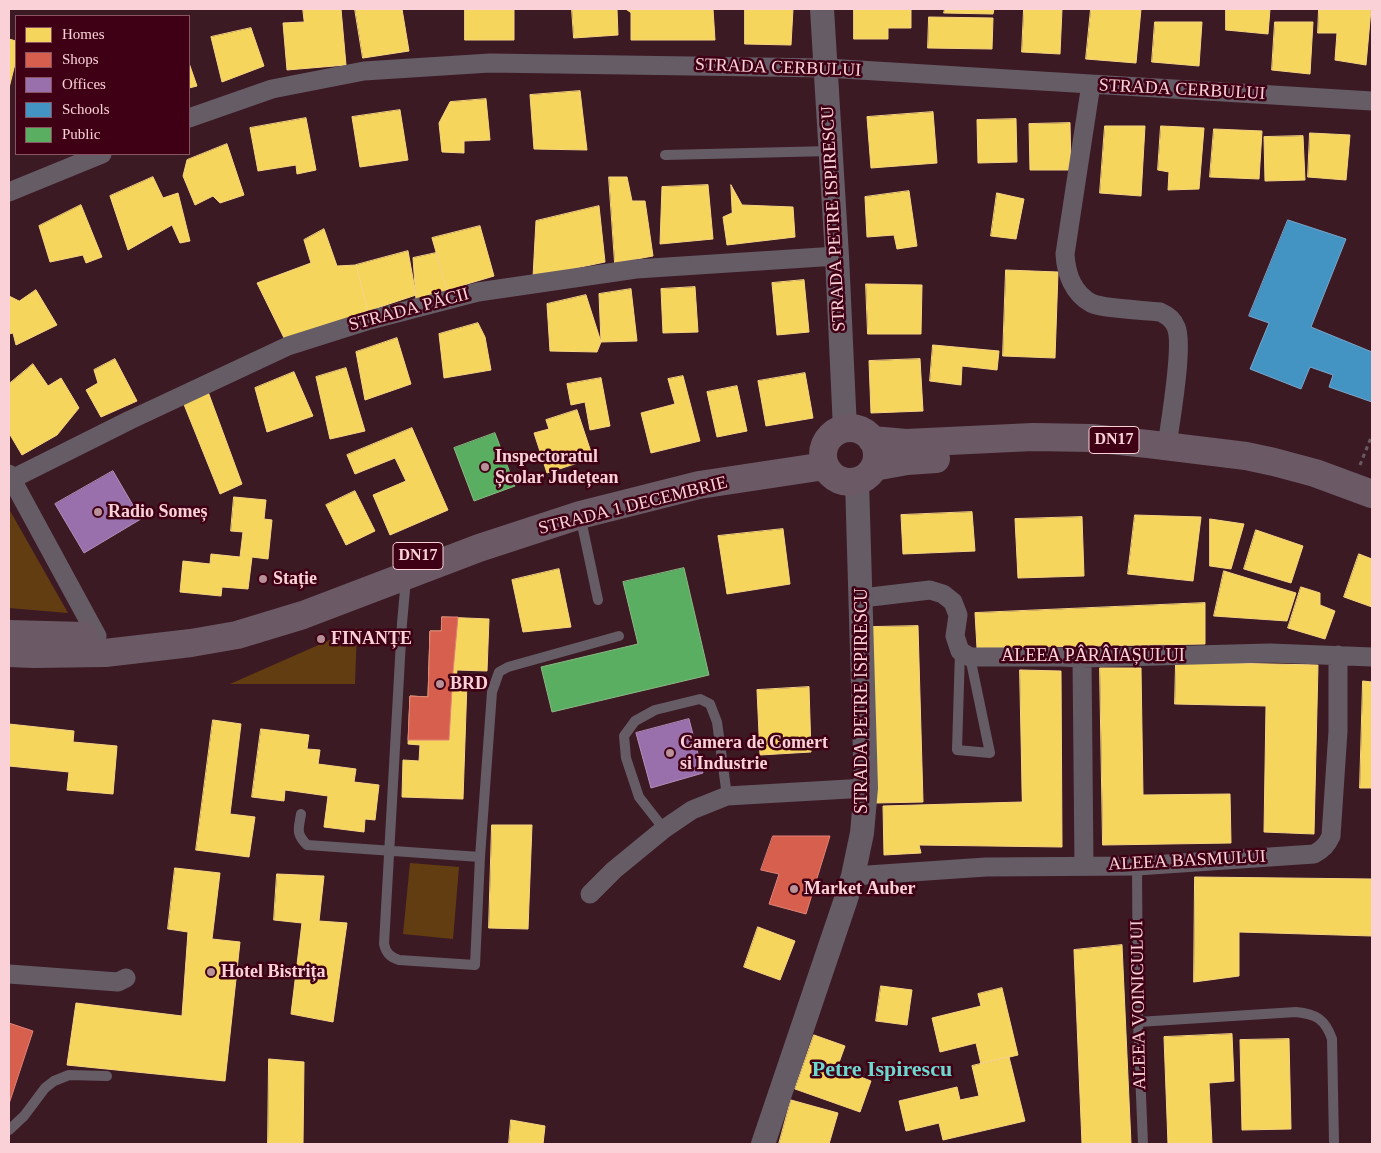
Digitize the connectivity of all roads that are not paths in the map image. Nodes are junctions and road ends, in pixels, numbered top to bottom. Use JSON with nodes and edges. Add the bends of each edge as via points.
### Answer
{"nodes":[{"id":1,"x":822,"y":9,"type":"edge"},
{"id":2,"x":826,"y":68,"type":"junction"},
{"id":3,"x":1092,"y":84,"type":"junction"},
{"id":4,"x":1372,"y":101,"type":"edge"},
{"id":5,"x":190,"y":118,"type":"edge"},
{"id":6,"x":831,"y":151,"type":"junction"},
{"id":7,"x":100,"y":155,"type":"edge"},
{"id":8,"x":665,"y":156,"type":"dead end"},
{"id":9,"x":9,"y":192,"type":"edge"},
{"id":10,"x":837,"y":256,"type":"junction"},
{"id":11,"x":845,"y":429,"type":"junction"},
{"id":12,"x":1168,"y":446,"type":"junction"},
{"id":13,"x":825,"y":458,"type":"junction"},
{"id":14,"x":868,"y":463,"type":"junction"},
{"id":15,"x":10,"y":476,"type":"edge"},
{"id":16,"x":1362,"y":490,"type":"edge"},
{"id":17,"x":1372,"y":513,"type":"edge"},
{"id":18,"x":580,"y":515,"type":"junction"},
{"id":19,"x":406,"y":577,"type":"junction"},
{"id":20,"x":862,"y":598,"type":"junction"},
{"id":21,"x":598,"y":600,"type":"dead end"},
{"id":22,"x":9,"y":634,"type":"edge"},
{"id":23,"x":97,"y":636,"type":"junction"},
{"id":24,"x":619,"y":636,"type":"dead end"},
{"id":25,"x":9,"y":653,"type":"edge"},
{"id":26,"x":965,"y":654,"type":"junction"},
{"id":27,"x":1338,"y":655,"type":"junction"},
{"id":28,"x":1372,"y":657,"type":"edge"},
{"id":29,"x":1082,"y":658,"type":"junction"},
{"id":30,"x":866,"y":788,"type":"junction"},
{"id":31,"x":727,"y":796,"type":"junction"},
{"id":32,"x":301,"y":814,"type":"dead end"},
{"id":33,"x":664,"y":829,"type":"junction"},
{"id":34,"x":390,"y":851,"type":"junction"},
{"id":35,"x":480,"y":858,"type":"junction"},
{"id":36,"x":1084,"y":866,"type":"junction"},
{"id":37,"x":1137,"y":866,"type":"junction"},
{"id":38,"x":853,"y":876,"type":"junction"},
{"id":39,"x":590,"y":894,"type":"dead end"},
{"id":40,"x":9,"y":974,"type":"edge"},
{"id":41,"x":126,"y":978,"type":"dead end"},
{"id":42,"x":1138,"y":1022,"type":"junction"},
{"id":43,"x":107,"y":1076,"type":"dead end"},
{"id":44,"x":9,"y":1130,"type":"edge"},
{"id":45,"x":1334,"y":1142,"type":"dead end"},
{"id":46,"x":763,"y":1144,"type":"edge"},
{"id":47,"x":1144,"y":1144,"type":"edge"}],
"edges":[{"from":1,"to":2,"type":"street","name":"STRADA PETRE ISPIRESCU"},
{"from":2,"to":3,"type":"street","name":"STRADA CERBULUI"},
{"from":2,"to":5,"type":"street","name":"STRADA CERBULUI","via":[[490,63],[364,71],[272,89]]},
{"from":2,"to":6,"type":"street","name":"STRADA PETRE ISPIRESCU"},
{"from":3,"to":4,"type":"street","name":"STRADA CERBULUI"},
{"from":3,"to":12,"type":"street","via":[[1065,254],[1066,266],[1071,282],[1091,303],[1160,312],[1167,315],[1177,328],[1177,366]]},
{"from":6,"to":8,"type":"lane"},
{"from":6,"to":10,"type":"street","name":"STRADA PETRE ISPIRESCU"},
{"from":7,"to":9,"type":"street"},
{"from":10,"to":11,"type":"street","name":"STRADA PETRE ISPIRESCU"},
{"from":10,"to":15,"type":"street","name":"STRADA PĂCII","via":[[636,269],[478,292],[370,320],[288,346]]},
{"from":11,"to":13,"type":"main road","via":[[826,442]]},
{"from":11,"to":14,"type":"main road","number":"DN17","via":[[853,428],[867,435]]},
{"from":12,"to":14,"type":"main road","number":"DN17","via":[[1034,437],[906,444]]},
{"from":12,"to":16,"type":"main road","number":"DN17","via":[[1274,462]]},
{"from":13,"to":14,"type":"main road","number":"DN17","via":[[829,473],[850,482]]},
{"from":13,"to":18,"type":"main road","name":"STRADA 1 DECEMBRIE","number":"DN17"},
{"from":13,"to":23,"type":"main road","name":"STRADA 1 DECEMBRIE","number":"DN17","via":[[776,459],[697,470],[576,500],[475,534],[299,601],[234,620],[148,633]]},
{"from":14,"to":17,"type":"main road","number":"DN17","via":[[1090,455],[1270,478],[1310,489]]},
{"from":14,"to":20,"type":"street","name":"STRADA PETRE ISPIRESCU"},
{"from":15,"to":23,"type":"street"},
{"from":18,"to":19,"type":"main road","name":"STRADA 1 DECEMBRIE","number":"DN17","via":[[479,548]]},
{"from":18,"to":21,"type":"lane"},
{"from":19,"to":25,"type":"main road","name":"STRADA 1 DECEMBRIE","number":"DN17","via":[[303,615],[237,635],[105,653]]},
{"from":19,"to":34,"type":"lane"},
{"from":20,"to":26,"type":"street","via":[[930,590],[943,594],[953,602],[958,615],[955,636]]},
{"from":20,"to":30,"type":"street","name":"STRADA PETRE ISPIRESCU"},
{"from":22,"to":23,"type":"main road","name":"STRADA 1 DECEMBRIE","number":"DN17"},
{"from":24,"to":35,"type":"lane","via":[[499,672],[492,692]]},
{"from":26,"to":26,"type":"lane","via":[[957,750],[990,753]]},
{"from":26,"to":29,"type":"street","name":"ALEEA PÂRÂIAȘULUI"},
{"from":27,"to":28,"type":"street","name":"ALEEA PÂRÂIAȘULUI"},
{"from":27,"to":29,"type":"street","name":"ALEEA PÂRÂIAȘULUI","via":[[1270,653]]},
{"from":27,"to":37,"type":"street","name":"ALEEA BASMULUI","via":[[1338,731],[1331,836],[1327,845],[1314,854],[1306,855]]},
{"from":29,"to":36,"type":"street"},
{"from":30,"to":31,"type":"street"},
{"from":30,"to":38,"type":"street","name":"STRADA PETRE ISPIRESCU","via":[[862,833]]},
{"from":31,"to":33,"type":"street","via":[[692,810]]},
{"from":31,"to":33,"type":"lane","via":[[717,722],[710,704],[700,699],[655,710],[635,721],[624,736],[624,743],[639,797]]},
{"from":32,"to":34,"type":"lane","via":[[298,831],[306,844]]},
{"from":33,"to":39,"type":"street"},
{"from":34,"to":35,"type":"lane"},
{"from":34,"to":35,"type":"lane","via":[[384,944],[386,952],[399,960],[475,965]]},
{"from":36,"to":37,"type":"street","name":"ALEEA BASMULUI"},
{"from":36,"to":38,"type":"street","name":"ALEEA BASMULUI","via":[[986,867]]},
{"from":37,"to":42,"type":"lane","name":"ALEEA VOINICULUI"},
{"from":38,"to":46,"type":"street","name":"STRADA PETRE ISPIRESCU"},
{"from":40,"to":41,"type":"street","via":[[118,982]]},
{"from":42,"to":45,"type":"lane","via":[[1296,1012],[1309,1013],[1319,1019],[1332,1038]]},
{"from":42,"to":47,"type":"lane","name":"ALEEA VOINICULUI"},
{"from":43,"to":44,"type":"lane","via":[[69,1075],[54,1081]]}]}
